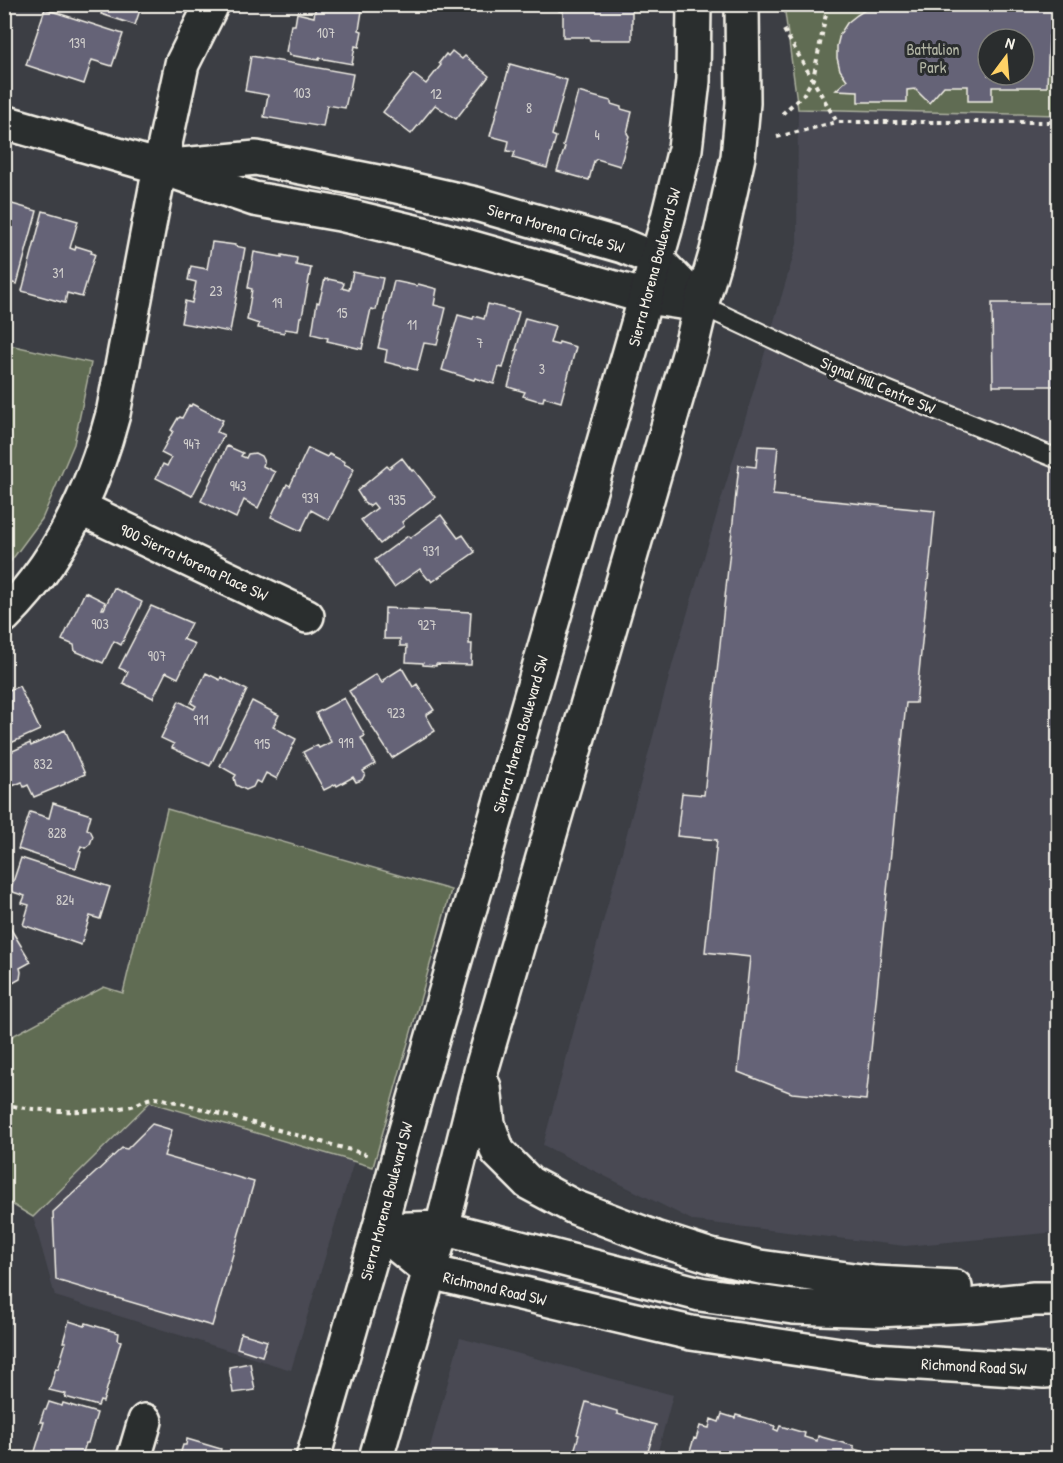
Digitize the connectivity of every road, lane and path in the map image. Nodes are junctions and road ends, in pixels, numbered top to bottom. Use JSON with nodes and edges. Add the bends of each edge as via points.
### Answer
{"nodes":[{"id":1,"x":212,"y":4,"type":"edge"},
{"id":2,"x":694,"y":4,"type":"edge"},
{"id":3,"x":742,"y":4,"type":"edge"},
{"id":4,"x":828,"y":4,"type":"edge"},
{"id":5,"x":784,"y":30,"type":"dead end"},
{"id":6,"x":813,"y":80,"type":"junction"},
{"id":7,"x":782,"y":114,"type":"dead end"},
{"id":8,"x":4,"y":122,"type":"edge"},
{"id":9,"x":837,"y":122,"type":"junction"},
{"id":10,"x":1059,"y":122,"type":"edge"},
{"id":11,"x":777,"y":137,"type":"dead end"},
{"id":12,"x":160,"y":167,"type":"junction"},
{"id":13,"x":657,"y":260,"type":"junction"},
{"id":14,"x":646,"y":297,"type":"junction"},
{"id":15,"x":701,"y":305,"type":"junction"},
{"id":16,"x":1059,"y":459,"type":"edge"},
{"id":17,"x":80,"y":508,"type":"junction"},
{"id":18,"x":4,"y":616,"type":"edge"},
{"id":19,"x":307,"y":616,"type":"dead end"},
{"id":20,"x":482,"y":1068,"type":"junction"},
{"id":21,"x":4,"y":1104,"type":"edge"},
{"id":22,"x":368,"y":1143,"type":"dead end"},
{"id":23,"x":442,"y":1228,"type":"junction"},
{"id":24,"x":379,"y":1230,"type":"junction"},
{"id":25,"x":430,"y":1272,"type":"junction"},
{"id":26,"x":1046,"y":1299,"type":"edge"},
{"id":27,"x":1059,"y":1370,"type":"edge"},
{"id":28,"x":145,"y":1421,"type":"dead end"},
{"id":29,"x":134,"y":1458,"type":"edge"},
{"id":30,"x":313,"y":1458,"type":"edge"},
{"id":31,"x":376,"y":1458,"type":"edge"}],
"edges":[{"from":1,"to":12,"type":"street","via":[[182,64]]},
{"from":2,"to":13,"type":"street","name":"Sierra Morena Boulevard SW","via":[[693,81],[686,149]]},
{"from":3,"to":15,"type":"street","via":[[743,103],[738,157]]},
{"from":4,"to":6,"type":"path"},
{"from":5,"to":6,"type":"path"},
{"from":6,"to":7,"type":"path"},
{"from":6,"to":9,"type":"path"},
{"from":8,"to":12,"type":"street","name":"Sierra Morena Circle SW"},
{"from":9,"to":10,"type":"path"},
{"from":9,"to":11,"type":"path"},
{"from":12,"to":13,"type":"street","name":"Sierra Morena Circle SW","via":[[256,158],[476,204],[623,246]]},
{"from":12,"to":14,"type":"street","name":"Sierra Morena Circle SW","via":[[254,199],[340,214]]},
{"from":12,"to":17,"type":"street","via":[[113,414],[105,447]]},
{"from":13,"to":14,"type":"street","name":"Sierra Morena Boulevard SW"},
{"from":13,"to":15,"type":"street","name":"Sierra Morena Circle SW"},
{"from":14,"to":15,"type":"street","name":"Sierra Morena Circle SW"},
{"from":14,"to":24,"type":"street","name":"Sierra Morena Boulevard SW"},
{"from":15,"to":16,"type":"lane","name":"Signal Hill Centre SW","via":[[852,376]]},
{"from":15,"to":20,"type":"street"},
{"from":17,"to":18,"type":"street","via":[[37,578]]},
{"from":17,"to":19,"type":"street","name":"900 Sierra Morena Place SW"},
{"from":20,"to":23,"type":"street"},
{"from":20,"to":26,"type":"street","via":[[488,1124],[498,1152],[529,1183],[574,1207],[655,1238],[760,1267],[875,1283],[994,1288]]},
{"from":21,"to":22,"type":"path","via":[[95,1110],[129,1107],[152,1098],[365,1154]]},
{"from":23,"to":24,"type":"street"},
{"from":23,"to":25,"type":"street"},
{"from":23,"to":26,"type":"street","via":[[700,1294],[793,1307],[878,1310]]},
{"from":24,"to":25,"type":"street","name":"Richmond Road SW"},
{"from":24,"to":30,"type":"street","name":"Sierra Morena Boulevard SW"},
{"from":25,"to":27,"type":"street","name":"Richmond Road SW","via":[[691,1334],[874,1360]]},
{"from":25,"to":31,"type":"street"},
{"from":28,"to":29,"type":"street"}]}
